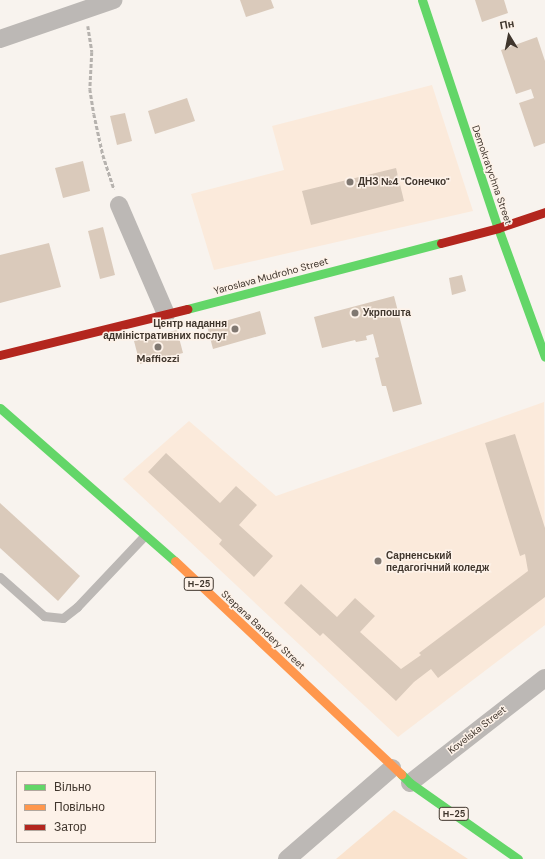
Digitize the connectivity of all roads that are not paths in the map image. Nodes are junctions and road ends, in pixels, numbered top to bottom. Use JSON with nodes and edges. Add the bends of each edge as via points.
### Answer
{"nodes":[{"id":1,"x":113,"y":0,"type":"edge"},
{"id":2,"x":422,"y":0,"type":"edge"},
{"id":3,"x":78,"y":8,"type":"edge"},
{"id":4,"x":0,"y":39,"type":"edge"},
{"id":5,"x":119,"y":205,"type":"road end"},
{"id":6,"x":545,"y":212,"type":"edge"},
{"id":7,"x":498,"y":228,"type":"junction"},
{"id":8,"x":166,"y":314,"type":"junction"},
{"id":9,"x":0,"y":355,"type":"edge"},
{"id":10,"x":545,"y":357,"type":"edge"},
{"id":11,"x":0,"y":408,"type":"edge"},
{"id":12,"x":145,"y":535,"type":"junction"},
{"id":13,"x":0,"y":577,"type":"edge"},
{"id":14,"x":545,"y":678,"type":"edge"},
{"id":15,"x":392,"y":768,"type":"junction"},
{"id":16,"x":410,"y":783,"type":"junction"},
{"id":17,"x":287,"y":859,"type":"edge"},
{"id":18,"x":518,"y":859,"type":"edge"}],
"edges":[{"from":1,"to":3,"type":"street"},
{"from":2,"to":7,"type":"street","name":"Demokratychna Street"},
{"from":3,"to":4,"type":"street"},
{"from":5,"to":8,"type":"street"},
{"from":6,"to":7,"type":"street","name":"Yaroslava Mudroho Street"},
{"from":7,"to":8,"type":"street","name":"Yaroslava Mudroho Street"},
{"from":7,"to":10,"type":"street","name":"Demokratychna Street"},
{"from":8,"to":9,"type":"street","name":"Yaroslava Mudroho Street"},
{"from":11,"to":12,"type":"street","name":"Stepana Bandery Street","number":"Н-25"},
{"from":12,"to":13,"type":"lane","via":[[77,607],[63,618],[44,616]]},
{"from":12,"to":15,"type":"street","name":"Stepana Bandery Street","number":"Н-25"},
{"from":14,"to":16,"type":"street","name":"Kovelska Street"},
{"from":15,"to":16,"type":"street","name":"Stepana Bandery Street","number":"Н-25"},
{"from":15,"to":17,"type":"street"},
{"from":16,"to":18,"type":"street","name":"Stepana Bandery Street","number":"Н-25"}]}
